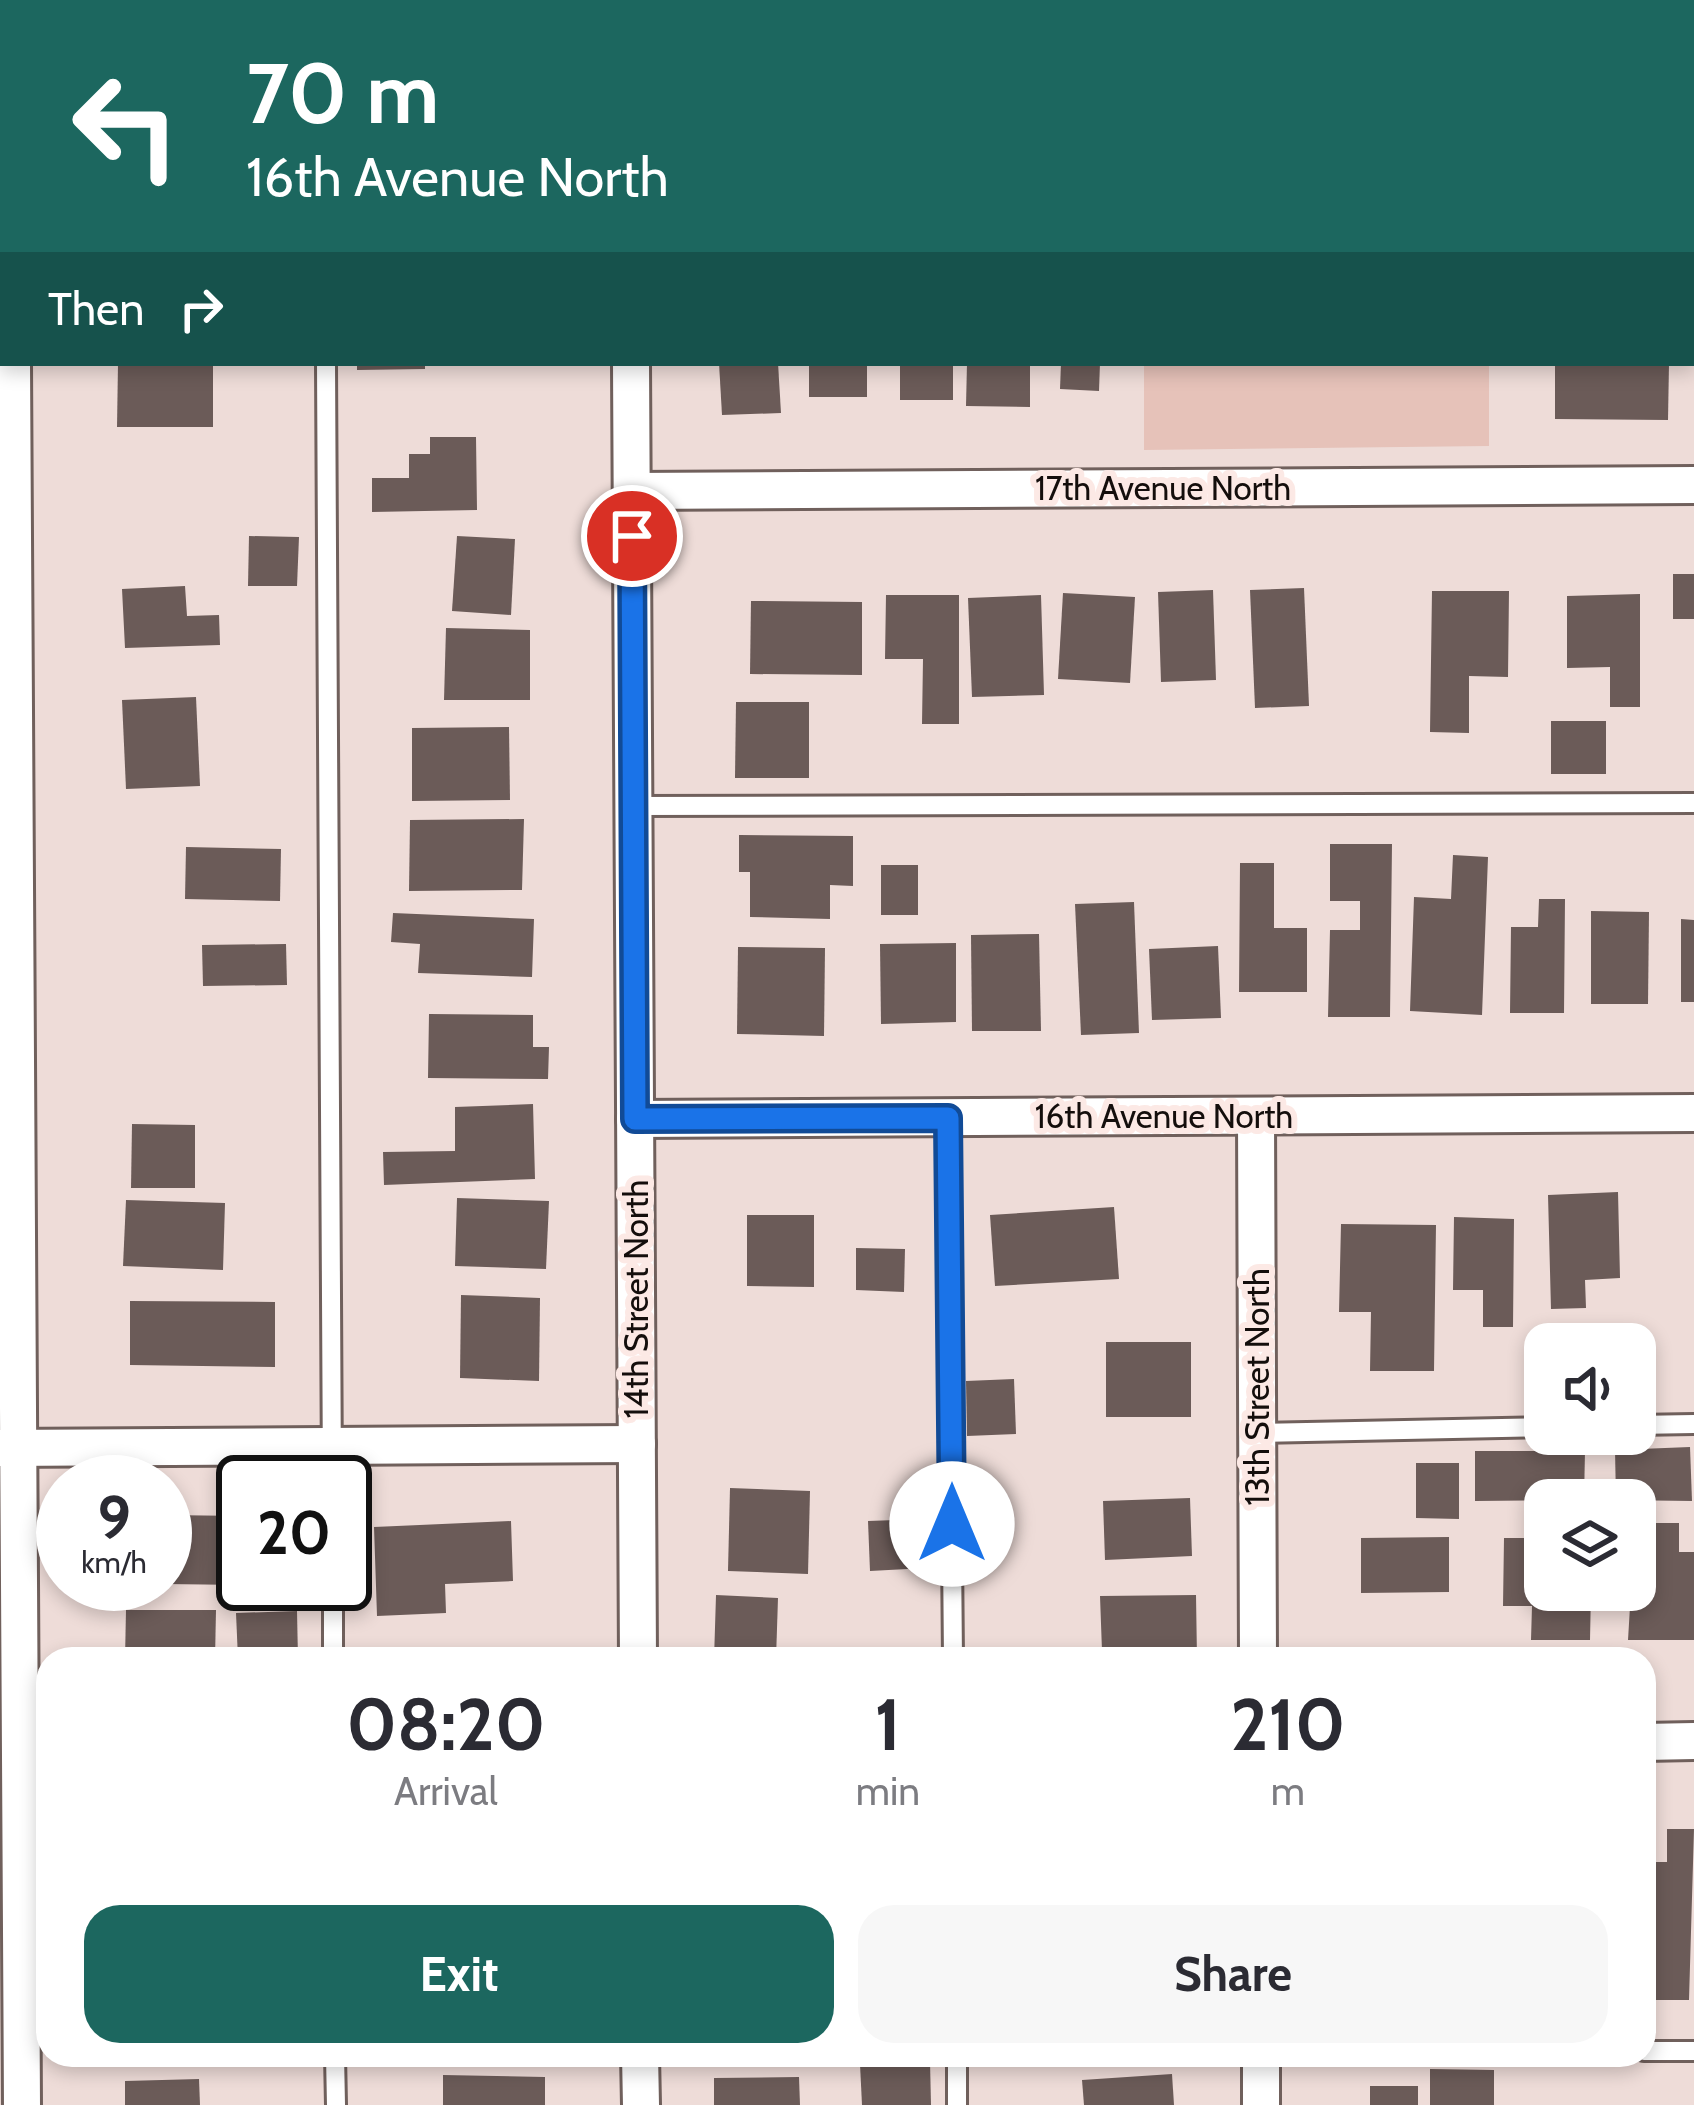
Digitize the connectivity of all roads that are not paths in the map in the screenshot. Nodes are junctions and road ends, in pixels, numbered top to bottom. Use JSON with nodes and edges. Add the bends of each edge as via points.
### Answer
{"nodes":[{"id":1,"x":12,"y":366,"type":"edge"},
{"id":2,"x":326,"y":366,"type":"edge"},
{"id":3,"x":631,"y":366,"type":"edge"},
{"id":4,"x":1694,"y":485,"type":"edge"},
{"id":5,"x":632,"y":491,"type":"junction"},
{"id":6,"x":1694,"y":803,"type":"edge"},
{"id":7,"x":633,"y":806,"type":"junction"},
{"id":8,"x":1694,"y":1113,"type":"edge"},
{"id":9,"x":1256,"y":1116,"type":"junction"},
{"id":10,"x":948,"y":1118,"type":"junction"},
{"id":11,"x":635,"y":1119,"type":"junction"},
{"id":12,"x":1694,"y":1424,"type":"edge"},
{"id":13,"x":1656,"y":1425,"type":"edge"},
{"id":14,"x":1524,"y":1427,"type":"edge"},
{"id":15,"x":1258,"y":1433,"type":"junction"},
{"id":16,"x":637,"y":1444,"type":"junction"},
{"id":17,"x":9,"y":1448,"type":"edge"},
{"id":18,"x":332,"y":1455,"type":"edge"},
{"id":19,"x":216,"y":1458,"type":"edge"},
{"id":20,"x":372,"y":1461,"type":"edge"},
{"id":21,"x":333,"y":1611,"type":"edge"},
{"id":22,"x":333,"y":1647,"type":"edge"},
{"id":23,"x":638,"y":1647,"type":"edge"},
{"id":24,"x":953,"y":1647,"type":"edge"},
{"id":25,"x":1258,"y":1647,"type":"edge"},
{"id":26,"x":1694,"y":1741,"type":"edge"},
{"id":27,"x":1656,"y":1742,"type":"edge"},
{"id":28,"x":1656,"y":2051,"type":"edge"},
{"id":29,"x":1694,"y":2051,"type":"edge"},
{"id":30,"x":335,"y":2067,"type":"edge"},
{"id":31,"x":640,"y":2067,"type":"edge"},
{"id":32,"x":957,"y":2067,"type":"edge"},
{"id":33,"x":1261,"y":2067,"type":"edge"},
{"id":34,"x":22,"y":2105,"type":"edge"},
{"id":35,"x":336,"y":2105,"type":"edge"},
{"id":36,"x":640,"y":2105,"type":"edge"},
{"id":37,"x":957,"y":2105,"type":"edge"},
{"id":38,"x":1261,"y":2105,"type":"edge"}],
"edges":[{"from":1,"to":17,"type":"street"},
{"from":2,"to":18,"type":"lane"},
{"from":3,"to":5,"type":"street","name":"14th Street North"},
{"from":4,"to":5,"type":"street","name":"17th Avenue North"},
{"from":5,"to":7,"type":"street","name":"14th Street North"},
{"from":6,"to":7,"type":"lane"},
{"from":7,"to":11,"type":"street","name":"14th Street North"},
{"from":8,"to":9,"type":"street","name":"16th Avenue North"},
{"from":9,"to":10,"type":"street","name":"16th Avenue North"},
{"from":9,"to":15,"type":"street","name":"13th Street North"},
{"from":10,"to":11,"type":"street","name":"16th Avenue North"},
{"from":10,"to":24,"type":"lane"},
{"from":11,"to":16,"type":"street","name":"14th Street North"},
{"from":12,"to":13,"type":"lane"},
{"from":14,"to":15,"type":"lane"},
{"from":15,"to":25,"type":"street","name":"13th Street North"},
{"from":16,"to":20,"type":"street"},
{"from":16,"to":23,"type":"street","name":"14th Street North"},
{"from":17,"to":19,"type":"street"},
{"from":17,"to":34,"type":"street"},
{"from":21,"to":22,"type":"lane"},
{"from":26,"to":27,"type":"street"},
{"from":28,"to":29,"type":"lane"},
{"from":30,"to":35,"type":"lane"},
{"from":31,"to":36,"type":"street"},
{"from":32,"to":37,"type":"lane"},
{"from":33,"to":38,"type":"street"}]}
